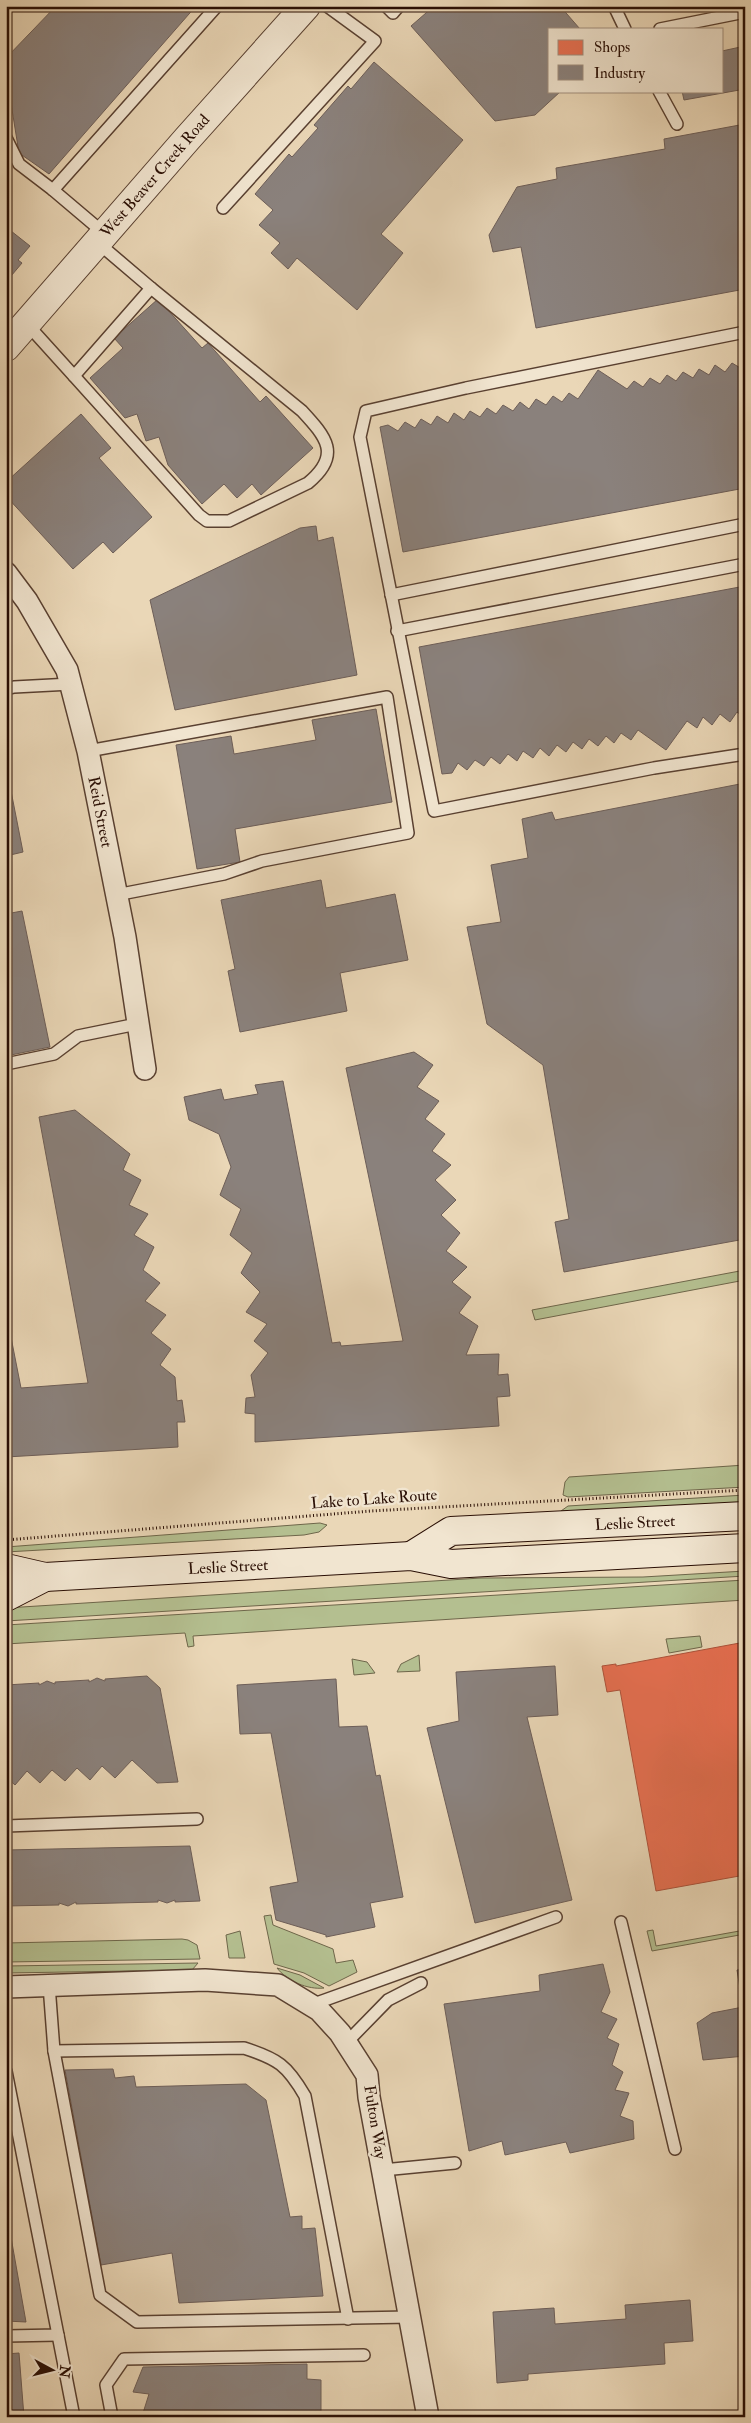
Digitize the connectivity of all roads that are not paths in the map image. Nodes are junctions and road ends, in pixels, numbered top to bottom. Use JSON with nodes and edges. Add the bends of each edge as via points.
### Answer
{"nodes":[{"id":1,"x":217,"y":6,"type":"edge"},
{"id":2,"x":306,"y":6,"type":"edge"},
{"id":3,"x":327,"y":6,"type":"edge"},
{"id":4,"x":386,"y":6,"type":"edge"},
{"id":5,"x":399,"y":6,"type":"edge"},
{"id":6,"x":614,"y":6,"type":"edge"},
{"id":7,"x":745,"y":12,"type":"edge"},
{"id":8,"x":625,"y":28,"type":"edge"},
{"id":9,"x":665,"y":28,"type":"edge"},
{"id":10,"x":660,"y":92,"type":"edge"},
{"id":11,"x":677,"y":124,"type":"dead end"},
{"id":12,"x":6,"y":138,"type":"edge"},
{"id":13,"x":53,"y":190,"type":"junction"},
{"id":14,"x":223,"y":208,"type":"dead end"},
{"id":15,"x":101,"y":238,"type":"junction"},
{"id":16,"x":151,"y":288,"type":"junction"},
{"id":17,"x":27,"y":324,"type":"junction"},
{"id":18,"x":745,"y":332,"type":"edge"},
{"id":19,"x":6,"y":347,"type":"edge"},
{"id":20,"x":74,"y":376,"type":"junction"},
{"id":21,"x":745,"y":524,"type":"edge"},
{"id":22,"x":745,"y":564,"type":"edge"},
{"id":23,"x":6,"y":573,"type":"edge"},
{"id":24,"x":391,"y":595,"type":"junction"},
{"id":25,"x":397,"y":631,"type":"junction"},
{"id":26,"x":71,"y":684,"type":"junction"},
{"id":27,"x":6,"y":689,"type":"edge"},
{"id":28,"x":88,"y":751,"type":"junction"},
{"id":29,"x":745,"y":754,"type":"edge"},
{"id":30,"x":116,"y":895,"type":"junction"},
{"id":31,"x":137,"y":1024,"type":"junction"},
{"id":32,"x":6,"y":1064,"type":"edge"},
{"id":33,"x":145,"y":1069,"type":"dead end"},
{"id":34,"x":745,"y":1516,"type":"edge"},
{"id":35,"x":745,"y":1548,"type":"edge"},
{"id":36,"x":411,"y":1556,"type":"junction"},
{"id":37,"x":6,"y":1568,"type":"edge"},
{"id":38,"x":45,"y":1577,"type":"junction"},
{"id":39,"x":6,"y":1597,"type":"edge"},
{"id":40,"x":197,"y":1819,"type":"dead end"},
{"id":41,"x":6,"y":1826,"type":"edge"},
{"id":42,"x":556,"y":1917,"type":"dead end"},
{"id":43,"x":621,"y":1922,"type":"dead end"},
{"id":44,"x":421,"y":1983,"type":"dead end"},
{"id":45,"x":49,"y":1985,"type":"junction"},
{"id":46,"x":6,"y":1987,"type":"edge"},
{"id":47,"x":311,"y":2005,"type":"junction"},
{"id":48,"x":347,"y":2042,"type":"junction"},
{"id":49,"x":54,"y":2051,"type":"junction"},
{"id":50,"x":6,"y":2071,"type":"edge"},
{"id":51,"x":675,"y":2149,"type":"dead end"},
{"id":52,"x":455,"y":2163,"type":"dead end"},
{"id":53,"x":383,"y":2170,"type":"junction"},
{"id":54,"x":348,"y":2318,"type":"junction"},
{"id":55,"x":410,"y":2318,"type":"junction"},
{"id":56,"x":58,"y":2335,"type":"junction"},
{"id":57,"x":6,"y":2336,"type":"edge"},
{"id":58,"x":364,"y":2355,"type":"dead end"},
{"id":59,"x":74,"y":2417,"type":"edge"},
{"id":60,"x":112,"y":2417,"type":"edge"},
{"id":61,"x":428,"y":2417,"type":"edge"}],
"edges":[{"from":1,"to":13,"type":"lane"},
{"from":2,"to":15,"type":"main road","name":"West Beaver Creek Road"},
{"from":3,"to":14,"type":"lane","via":[[375,41]]},
{"from":4,"to":5,"type":"lane","via":[[393,13]]},
{"from":6,"to":8,"type":"lane"},
{"from":7,"to":9,"type":"lane"},
{"from":10,"to":11,"type":"lane"},
{"from":12,"to":13,"type":"lane","via":[[18,164]]},
{"from":13,"to":15,"type":"lane"},
{"from":15,"to":16,"type":"lane"},
{"from":15,"to":17,"type":"main road","name":"West Beaver Creek Road"},
{"from":16,"to":20,"type":"lane"},
{"from":16,"to":20,"type":"lane","via":[[302,411],[322,432],[328,448],[319,474],[308,483],[229,522],[208,521],[199,515]]},
{"from":17,"to":19,"type":"main road","name":"West Beaver Creek Road"},
{"from":17,"to":20,"type":"lane"},
{"from":18,"to":24,"type":"lane","via":[[366,410],[360,437]]},
{"from":21,"to":24,"type":"lane"},
{"from":22,"to":25,"type":"lane"},
{"from":23,"to":26,"type":"street","name":"Reid Street","via":[[50,637]]},
{"from":24,"to":25,"type":"lane"},
{"from":25,"to":29,"type":"lane","via":[[434,811],[654,768]]},
{"from":26,"to":27,"type":"lane"},
{"from":26,"to":28,"type":"street","name":"Reid Street"},
{"from":28,"to":30,"type":"street","name":"Reid Street"},
{"from":28,"to":30,"type":"lane","via":[[387,697],[408,833],[262,861],[224,874]]},
{"from":30,"to":31,"type":"street","name":"Reid Street"},
{"from":31,"to":32,"type":"lane","via":[[78,1036],[54,1054]]},
{"from":31,"to":33,"type":"street","name":"Reid Street"},
{"from":34,"to":36,"type":"main road","name":"Leslie Street","via":[[451,1531]]},
{"from":35,"to":36,"type":"main road","name":"Leslie Street","via":[[451,1564]]},
{"from":36,"to":38,"type":"main road","name":"Leslie Street"},
{"from":37,"to":38,"type":"main road","name":"Leslie Street"},
{"from":38,"to":39,"type":"main road","name":"Leslie Street"},
{"from":40,"to":41,"type":"lane"},
{"from":42,"to":47,"type":"lane"},
{"from":43,"to":51,"type":"lane"},
{"from":44,"to":48,"type":"lane","via":[[388,2000]]},
{"from":45,"to":46,"type":"street","name":"Fulton Way"},
{"from":45,"to":47,"type":"street","name":"Fulton Way","via":[[204,1980],[259,1983],[278,1985]]},
{"from":45,"to":49,"type":"lane"},
{"from":47,"to":48,"type":"street","name":"Fulton Way"},
{"from":48,"to":53,"type":"street","name":"Fulton Way","via":[[367,2075]]},
{"from":49,"to":54,"type":"lane","via":[[244,2048],[271,2057],[292,2073],[305,2096]]},
{"from":49,"to":54,"type":"lane","via":[[100,2296],[137,2322]]},
{"from":50,"to":56,"type":"lane"},
{"from":52,"to":53,"type":"lane"},
{"from":53,"to":55,"type":"street","name":"Fulton Way"},
{"from":54,"to":55,"type":"lane"},
{"from":55,"to":61,"type":"street","name":"Fulton Way"},
{"from":56,"to":57,"type":"lane"},
{"from":56,"to":59,"type":"lane"},
{"from":58,"to":60,"type":"lane","via":[[124,2359],[106,2384]]}]}
